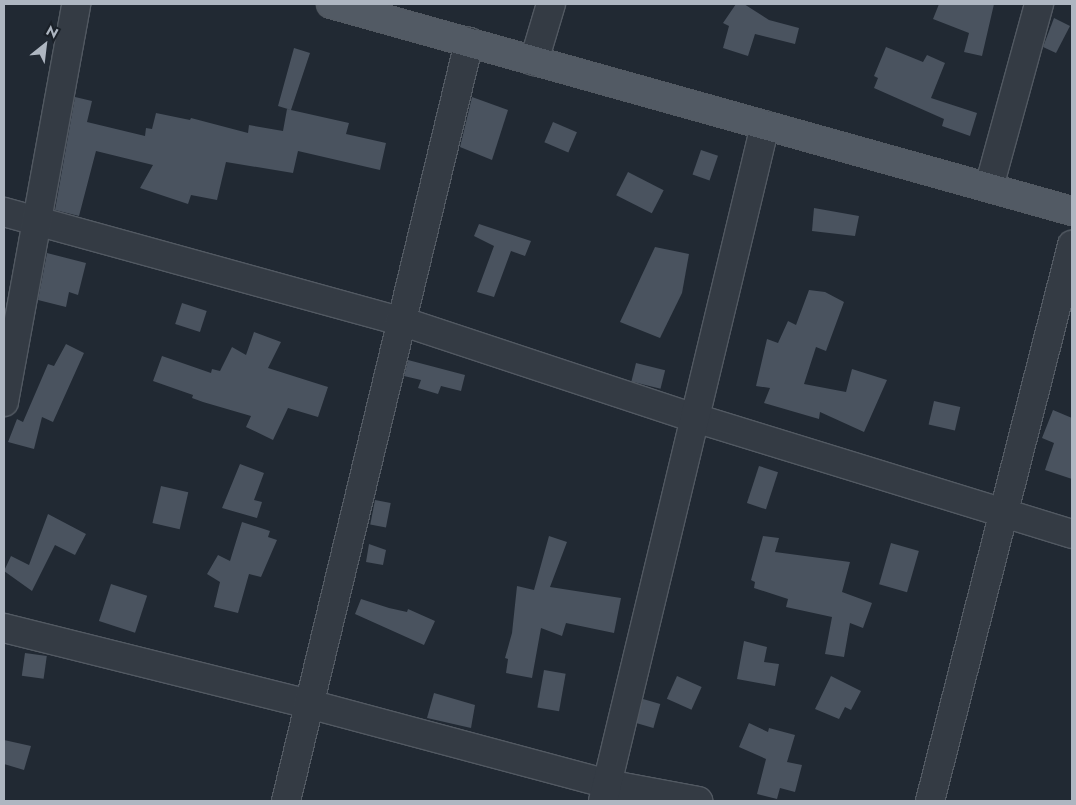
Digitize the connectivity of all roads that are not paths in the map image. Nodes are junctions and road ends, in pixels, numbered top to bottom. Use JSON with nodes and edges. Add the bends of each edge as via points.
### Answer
{"nodes":[{"id":1,"x":76,"y":4,"type":"edge"},
{"id":2,"x":331,"y":4,"type":"edge"},
{"id":3,"x":551,"y":4,"type":"edge"},
{"id":4,"x":1039,"y":4,"type":"edge"},
{"id":5,"x":469,"y":42,"type":"junction"},
{"id":6,"x":534,"y":60,"type":"junction"},
{"id":7,"x":765,"y":125,"type":"junction"},
{"id":8,"x":989,"y":187,"type":"junction"},
{"id":9,"x":1072,"y":210,"type":"edge"},
{"id":10,"x":4,"y":212,"type":"edge"},
{"id":11,"x":37,"y":220,"type":"junction"},
{"id":12,"x":1072,"y":245,"type":"edge"},
{"id":13,"x":402,"y":321,"type":"junction"},
{"id":14,"x":4,"y":402,"type":"edge"},
{"id":15,"x":695,"y":418,"type":"junction"},
{"id":16,"x":1004,"y":514,"type":"junction"},
{"id":17,"x":1072,"y":534,"type":"edge"},
{"id":18,"x":4,"y":628,"type":"edge"},
{"id":19,"x":309,"y":704,"type":"junction"},
{"id":20,"x":605,"y":792,"type":"edge"},
{"id":21,"x":286,"y":801,"type":"edge"},
{"id":22,"x":698,"y":801,"type":"edge"},
{"id":23,"x":930,"y":801,"type":"edge"}],
"edges":[{"from":1,"to":11,"type":"street"},
{"from":2,"to":5,"type":"main road"},
{"from":3,"to":6,"type":"street"},
{"from":4,"to":8,"type":"street"},
{"from":5,"to":6,"type":"main road"},
{"from":5,"to":13,"type":"street"},
{"from":6,"to":7,"type":"main road"},
{"from":7,"to":8,"type":"main road"},
{"from":7,"to":15,"type":"street"},
{"from":8,"to":9,"type":"main road"},
{"from":10,"to":11,"type":"street"},
{"from":11,"to":13,"type":"street"},
{"from":11,"to":14,"type":"street"},
{"from":12,"to":16,"type":"street"},
{"from":13,"to":15,"type":"street"},
{"from":13,"to":19,"type":"street"},
{"from":15,"to":16,"type":"street"},
{"from":15,"to":20,"type":"street"},
{"from":16,"to":17,"type":"street"},
{"from":16,"to":23,"type":"street"},
{"from":18,"to":19,"type":"street"},
{"from":19,"to":20,"type":"street"},
{"from":19,"to":21,"type":"street"},
{"from":20,"to":22,"type":"street"}]}
